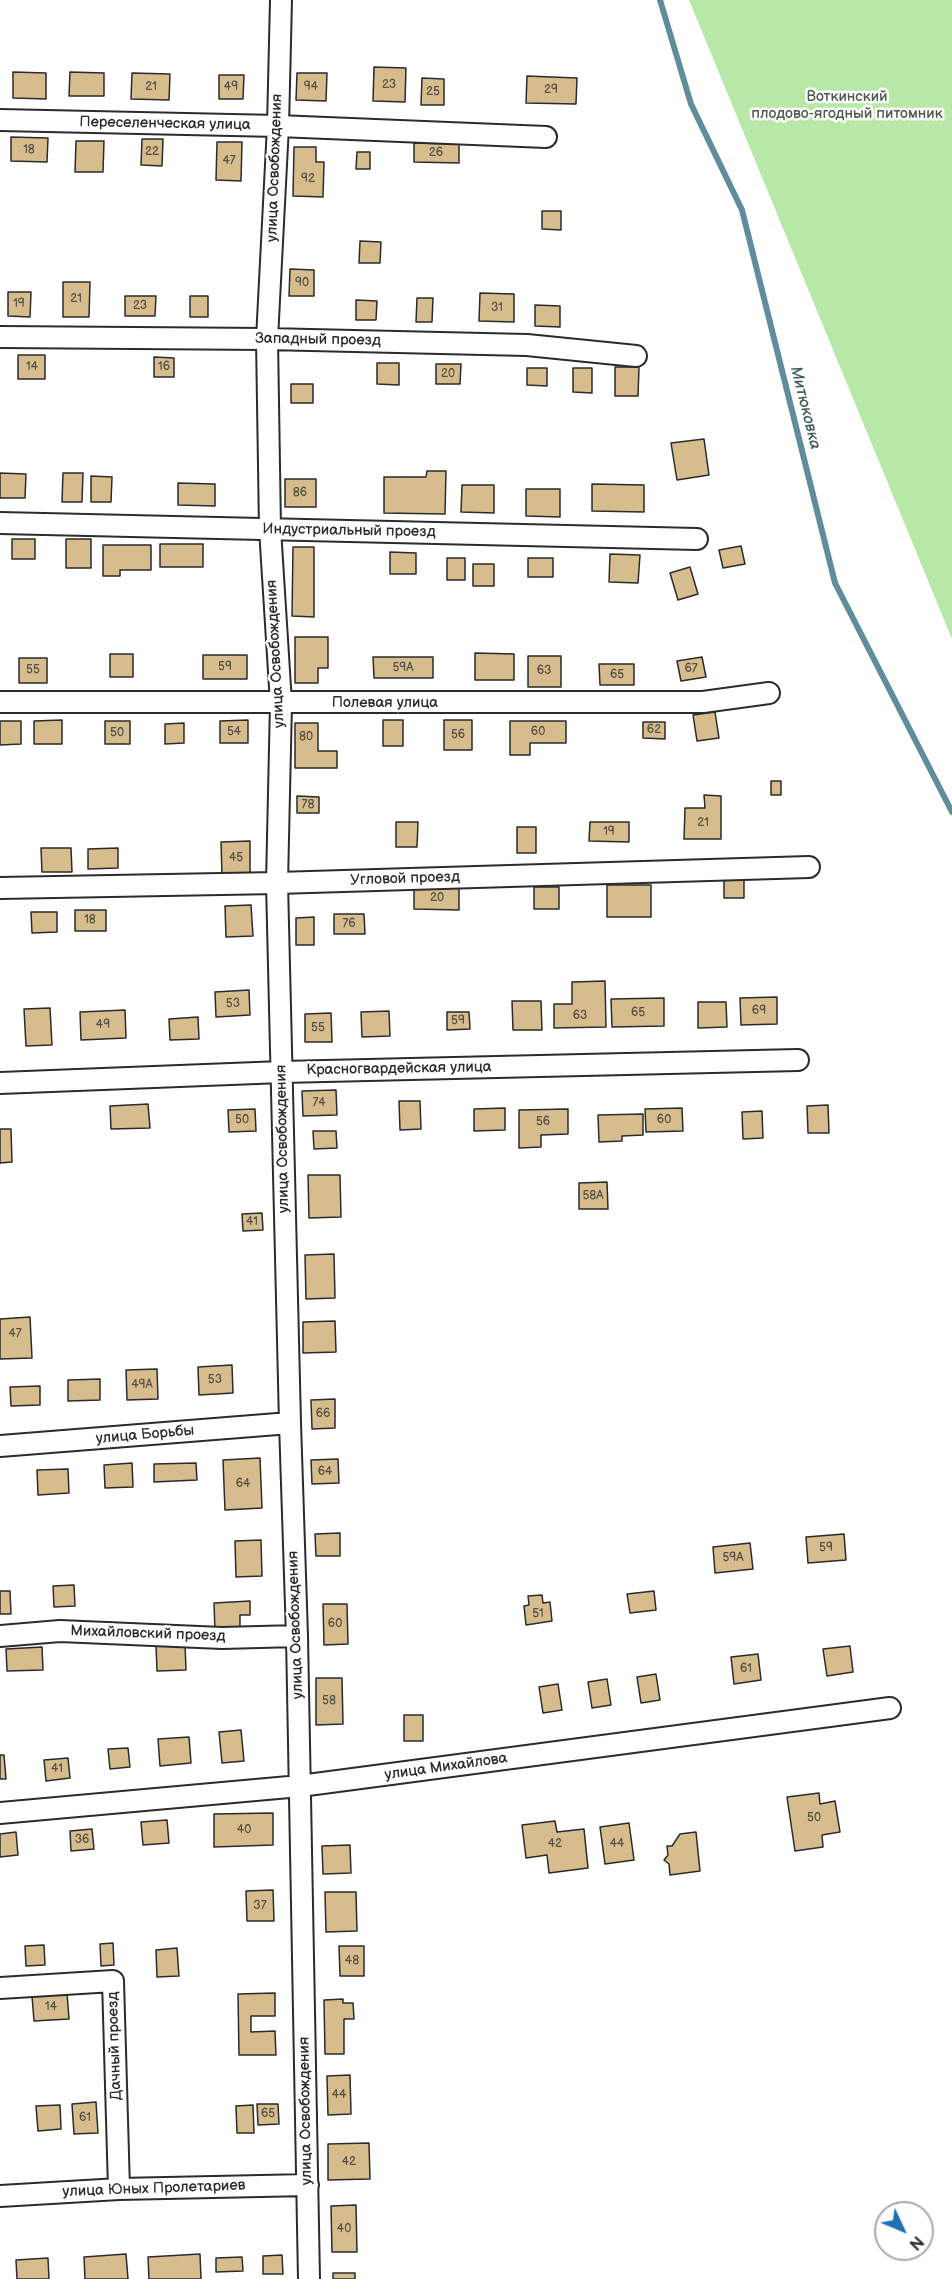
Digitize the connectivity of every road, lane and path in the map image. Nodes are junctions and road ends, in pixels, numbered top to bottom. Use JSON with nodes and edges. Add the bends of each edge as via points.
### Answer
{"nodes":[{"id":1,"x":281,"y":0,"type":"edge"},
{"id":2,"x":0,"y":120,"type":"edge"},
{"id":3,"x":278,"y":126,"type":"junction"},
{"id":4,"x":546,"y":137,"type":"dead end"},
{"id":5,"x":0,"y":337,"type":"edge"},
{"id":6,"x":267,"y":339,"type":"junction"},
{"id":7,"x":636,"y":356,"type":"dead end"},
{"id":8,"x":0,"y":523,"type":"edge"},
{"id":9,"x":270,"y":529,"type":"junction"},
{"id":10,"x":697,"y":539,"type":"dead end"},
{"id":11,"x":769,"y":693,"type":"dead end"},
{"id":12,"x":0,"y":702,"type":"edge"},
{"id":13,"x":281,"y":703,"type":"junction"},
{"id":14,"x":809,"y":867,"type":"dead end"},
{"id":15,"x":277,"y":882,"type":"junction"},
{"id":16,"x":0,"y":888,"type":"edge"},
{"id":17,"x":798,"y":1060,"type":"dead end"},
{"id":18,"x":282,"y":1072,"type":"junction"},
{"id":19,"x":0,"y":1083,"type":"edge"},
{"id":20,"x":290,"y":1423,"type":"junction"},
{"id":21,"x":0,"y":1446,"type":"edge"},
{"id":22,"x":0,"y":1636,"type":"edge"},
{"id":23,"x":297,"y":1636,"type":"junction"},
{"id":24,"x":890,"y":1708,"type":"dead end"},
{"id":25,"x":300,"y":1786,"type":"junction"},
{"id":26,"x":0,"y":1812,"type":"edge"},
{"id":27,"x":0,"y":1988,"type":"edge"},
{"id":28,"x":308,"y":2185,"type":"junction"},
{"id":29,"x":119,"y":2189,"type":"junction"},
{"id":30,"x":0,"y":2196,"type":"edge"},
{"id":31,"x":309,"y":2279,"type":"edge"}],
"edges":[{"from":1,"to":3,"type":"street","name":"улица Освобождения"},
{"from":2,"to":3,"type":"street","name":"Переселенческая улица"},
{"from":3,"to":4,"type":"street","name":"Переселенческая улица"},
{"from":3,"to":6,"type":"street","name":"улица Освобождения"},
{"from":5,"to":6,"type":"street","name":"Западный проезд"},
{"from":6,"to":7,"type":"street","name":"Западный проезд","via":[[527,345]]},
{"from":6,"to":9,"type":"street","name":"улица Освобождения"},
{"from":8,"to":9,"type":"street","name":"Индустриальный проезд"},
{"from":9,"to":10,"type":"street","name":"Индустриальный проезд"},
{"from":9,"to":13,"type":"street","name":"улица Освобождения"},
{"from":11,"to":13,"type":"street","name":"Полевая улица","via":[[703,702]]},
{"from":12,"to":13,"type":"street","name":"Полевая улица"},
{"from":13,"to":15,"type":"street","name":"улица Освобождения"},
{"from":14,"to":15,"type":"street","name":"Угловой проезд"},
{"from":15,"to":16,"type":"street","name":"Угловой проезд"},
{"from":15,"to":18,"type":"street","name":"улица Освобождения"},
{"from":17,"to":18,"type":"street","name":"Красногвардейская улица"},
{"from":18,"to":19,"type":"street","name":"Красногвардейская улица"},
{"from":18,"to":20,"type":"street","name":"улица Освобождения"},
{"from":20,"to":21,"type":"street","name":"улица Борьбы"},
{"from":20,"to":23,"type":"street","name":"улица Освобождения"},
{"from":22,"to":23,"type":"street","name":"Михайловский проезд","via":[[60,1631],[222,1638]]},
{"from":23,"to":25,"type":"street","name":"улица Освобождения"},
{"from":24,"to":25,"type":"street","name":"улица Михайлова"},
{"from":25,"to":26,"type":"street","name":"улица Михайлова"},
{"from":25,"to":28,"type":"street","name":"улица Освобождения"},
{"from":27,"to":29,"type":"street","name":"Дачный проезд","via":[[113,1981]]},
{"from":28,"to":29,"type":"street","name":"улица Юных Пролетариев"},
{"from":28,"to":31,"type":"street","name":"улица Освобождения"},
{"from":29,"to":30,"type":"street","name":"улица Юных Пролетариев"}]}
